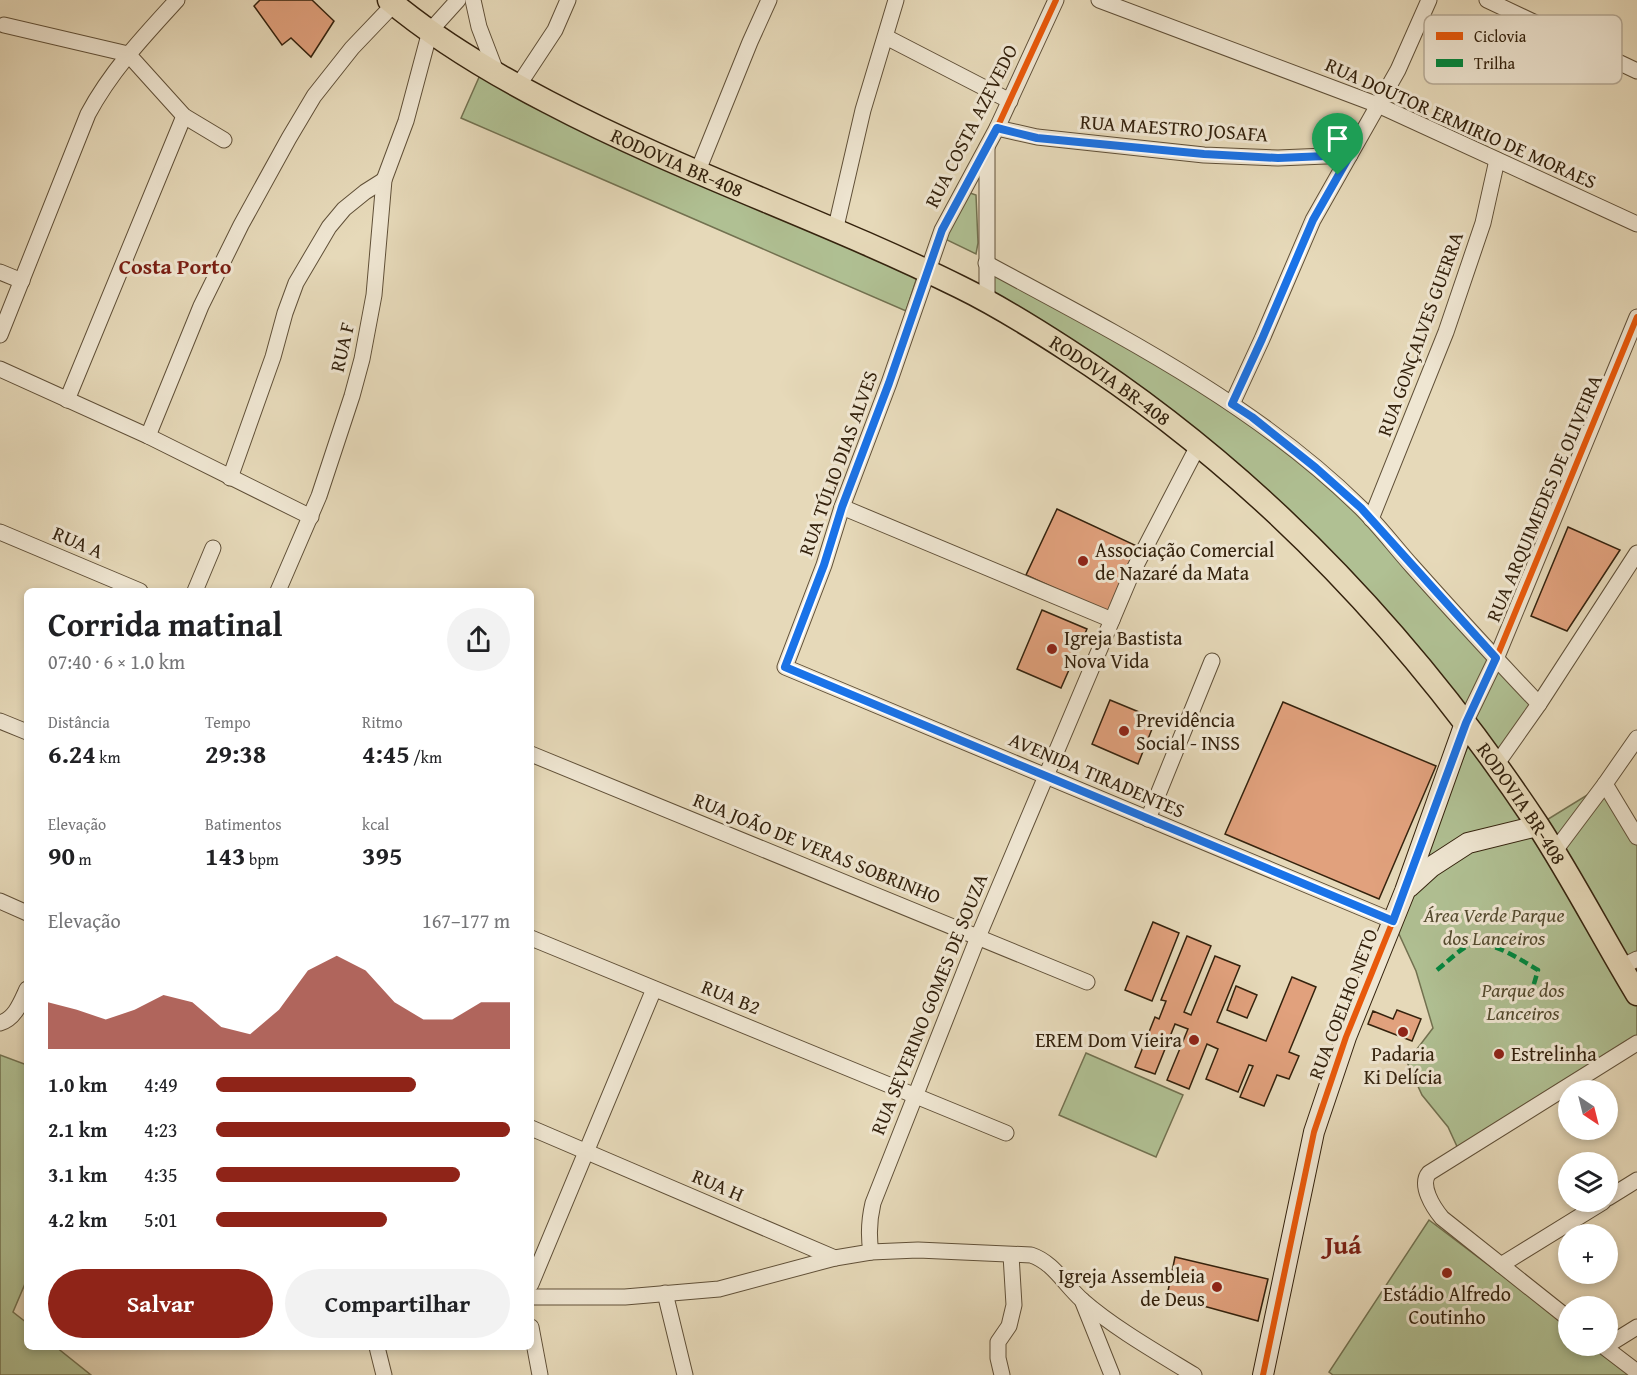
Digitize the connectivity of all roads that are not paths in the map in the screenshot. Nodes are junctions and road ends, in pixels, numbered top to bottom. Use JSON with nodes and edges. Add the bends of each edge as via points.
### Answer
{"nodes":[{"id":1,"x":177,"y":0,"type":"edge"},
{"id":2,"x":458,"y":0,"type":"edge"},
{"id":3,"x":473,"y":0,"type":"edge"},
{"id":4,"x":568,"y":0,"type":"edge"},
{"id":5,"x":769,"y":0,"type":"edge"},
{"id":6,"x":896,"y":0,"type":"edge"},
{"id":7,"x":1056,"y":0,"type":"edge"},
{"id":8,"x":1099,"y":0,"type":"edge"},
{"id":9,"x":1429,"y":0,"type":"edge"},
{"id":10,"x":1487,"y":0,"type":"edge"},
{"id":11,"x":392,"y":2,"type":"edge"},
{"id":12,"x":1519,"y":15,"type":"edge"},
{"id":13,"x":4,"y":25,"type":"dead end"},
{"id":14,"x":430,"y":31,"type":"junction"},
{"id":15,"x":886,"y":37,"type":"junction"},
{"id":16,"x":128,"y":54,"type":"junction"},
{"id":17,"x":1622,"y":64,"type":"edge"},
{"id":18,"x":1637,"y":71,"type":"edge"},
{"id":19,"x":498,"y":75,"type":"junction"},
{"id":20,"x":518,"y":86,"type":"junction"},
{"id":21,"x":1010,"y":101,"type":"junction"},
{"id":22,"x":1378,"y":105,"type":"junction"},
{"id":23,"x":184,"y":116,"type":"junction"},
{"id":24,"x":997,"y":128,"type":"junction"},
{"id":25,"x":224,"y":140,"type":"dead end"},
{"id":26,"x":987,"y":144,"type":"junction"},
{"id":27,"x":1350,"y":155,"type":"junction"},
{"id":28,"x":1497,"y":160,"type":"junction"},
{"id":29,"x":697,"y":173,"type":"junction"},
{"id":30,"x":384,"y":180,"type":"junction"},
{"id":31,"x":1637,"y":224,"type":"edge"},
{"id":32,"x":835,"y":231,"type":"junction"},
{"id":33,"x":986,"y":263,"type":"junction"},
{"id":34,"x":927,"y":271,"type":"junction"},
{"id":35,"x":0,"y":272,"type":"edge"},
{"id":36,"x":22,"y":281,"type":"junction"},
{"id":37,"x":987,"y":301,"type":"junction"},
{"id":38,"x":1637,"y":317,"type":"edge"},
{"id":39,"x":0,"y":335,"type":"edge"},
{"id":40,"x":0,"y":369,"type":"edge"},
{"id":41,"x":67,"y":400,"type":"junction"},
{"id":42,"x":1232,"y":404,"type":"junction"},
{"id":43,"x":148,"y":436,"type":"junction"},
{"id":44,"x":1199,"y":444,"type":"junction"},
{"id":45,"x":230,"y":478,"type":"junction"},
{"id":46,"x":842,"y":507,"type":"junction"},
{"id":47,"x":311,"y":517,"type":"junction"},
{"id":48,"x":1371,"y":519,"type":"junction"},
{"id":49,"x":0,"y":531,"type":"edge"},
{"id":50,"x":213,"y":548,"type":"dead end"},
{"id":51,"x":1637,"y":553,"type":"edge"},
{"id":52,"x":133,"y":588,"type":"edge"},
{"id":53,"x":196,"y":588,"type":"edge"},
{"id":54,"x":281,"y":588,"type":"edge"},
{"id":55,"x":1112,"y":620,"type":"junction"},
{"id":56,"x":1496,"y":658,"type":"junction"},
{"id":57,"x":1212,"y":661,"type":"dead end"},
{"id":58,"x":785,"y":667,"type":"joint"},
{"id":59,"x":1539,"y":704,"type":"junction"},
{"id":60,"x":0,"y":721,"type":"edge"},
{"id":61,"x":1466,"y":723,"type":"junction"},
{"id":62,"x":24,"y":731,"type":"edge"},
{"id":63,"x":1637,"y":738,"type":"edge"},
{"id":64,"x":534,"y":755,"type":"edge"},
{"id":65,"x":1496,"y":765,"type":"junction"},
{"id":66,"x":1045,"y":776,"type":"junction"},
{"id":67,"x":1605,"y":784,"type":"junction"},
{"id":68,"x":1148,"y":819,"type":"junction"},
{"id":69,"x":1538,"y":826,"type":"junction"},
{"id":70,"x":1637,"y":837,"type":"edge"},
{"id":71,"x":1554,"y":852,"type":"junction"},
{"id":72,"x":1405,"y":891,"type":"junction"},
{"id":73,"x":0,"y":901,"type":"edge"},
{"id":74,"x":24,"y":912,"type":"edge"},
{"id":75,"x":1393,"y":921,"type":"junction"},
{"id":76,"x":978,"y":937,"type":"junction"},
{"id":77,"x":534,"y":939,"type":"edge"},
{"id":78,"x":1629,"y":963,"type":"edge"},
{"id":79,"x":1087,"y":982,"type":"dead end"},
{"id":80,"x":654,"y":989,"type":"junction"},
{"id":81,"x":1637,"y":994,"type":"edge"},
{"id":82,"x":24,"y":995,"type":"edge"},
{"id":83,"x":2,"y":1023,"type":"edge"},
{"id":84,"x":1637,"y":1043,"type":"edge"},
{"id":85,"x":915,"y":1096,"type":"junction"},
{"id":86,"x":534,"y":1129,"type":"edge"},
{"id":87,"x":1006,"y":1133,"type":"dead end"},
{"id":88,"x":585,"y":1151,"type":"junction"},
{"id":89,"x":1637,"y":1180,"type":"edge"},
{"id":90,"x":1618,"y":1192,"type":"edge"},
{"id":91,"x":1587,"y":1212,"type":"edge"},
{"id":92,"x":871,"y":1252,"type":"junction"},
{"id":93,"x":1011,"y":1254,"type":"junction"},
{"id":94,"x":835,"y":1258,"type":"junction"},
{"id":95,"x":1501,"y":1265,"type":"junction"},
{"id":96,"x":534,"y":1268,"type":"edge"},
{"id":97,"x":665,"y":1293,"type":"junction"},
{"id":98,"x":534,"y":1297,"type":"edge"},
{"id":99,"x":1082,"y":1300,"type":"junction"},
{"id":100,"x":1558,"y":1310,"type":"edge"},
{"id":101,"x":1637,"y":1327,"type":"edge"},
{"id":102,"x":1618,"y":1339,"type":"edge"},
{"id":103,"x":534,"y":1343,"type":"edge"},
{"id":104,"x":378,"y":1350,"type":"edge"},
{"id":105,"x":1618,"y":1356,"type":"edge"},
{"id":106,"x":1637,"y":1372,"type":"edge"},
{"id":107,"x":384,"y":1375,"type":"edge"},
{"id":108,"x":540,"y":1375,"type":"edge"},
{"id":109,"x":685,"y":1375,"type":"edge"},
{"id":110,"x":1002,"y":1375,"type":"edge"},
{"id":111,"x":1112,"y":1375,"type":"edge"},
{"id":112,"x":1194,"y":1375,"type":"edge"},
{"id":113,"x":1263,"y":1375,"type":"edge"}],
"edges":[{"from":1,"to":16,"type":"street"},
{"from":2,"to":14,"type":"street"},
{"from":3,"to":19,"type":"street","via":[[478,27]]},
{"from":4,"to":20,"type":"street","via":[[555,30]]},
{"from":5,"to":29,"type":"street"},
{"from":6,"to":15,"type":"street"},
{"from":7,"to":21,"type":"street","name":"RUA COSTA AZEVEDO"},
{"from":8,"to":22,"type":"street","name":"RUA DOUTOR ERMIRIO DE MORAES"},
{"from":9,"to":22,"type":"street"},
{"from":10,"to":12,"type":"street"},
{"from":11,"to":14,"type":"main road","name":"RODOVIA BR-408"},
{"from":11,"to":43,"type":"street","via":[[320,88],[289,138],[201,306]]},
{"from":13,"to":16,"type":"street"},
{"from":14,"to":19,"type":"main road","name":"RODOVIA BR-408"},
{"from":14,"to":30,"type":"street","name":"RUA F","via":[[406,121]]},
{"from":15,"to":21,"type":"street"},
{"from":15,"to":32,"type":"street","via":[[863,110]]},
{"from":16,"to":23,"type":"street"},
{"from":16,"to":36,"type":"street","via":[[102,87],[88,114]]},
{"from":17,"to":18,"type":"street"},
{"from":19,"to":20,"type":"main road","name":"RODOVIA BR-408"},
{"from":20,"to":29,"type":"main road","name":"RODOVIA BR-408"},
{"from":21,"to":24,"type":"street","name":"RUA COSTA AZEVEDO"},
{"from":22,"to":27,"type":"street"},
{"from":22,"to":28,"type":"street","name":"RUA DOUTOR ERMIRIO DE MORAES"},
{"from":23,"to":25,"type":"street"},
{"from":23,"to":41,"type":"street"},
{"from":24,"to":26,"type":"street","name":"RUA COSTA AZEVEDO"},
{"from":24,"to":27,"type":"street","name":"RUA MAESTRO JOSAFA","via":[[1037,138],[1204,154],[1278,158]]},
{"from":26,"to":33,"type":"street"},
{"from":26,"to":34,"type":"street","name":"RUA COSTA AZEVEDO","via":[[942,230]]},
{"from":27,"to":42,"type":"street","via":[[1313,220]]},
{"from":28,"to":31,"type":"street","name":"RUA DOUTOR ERMIRIO DE MORAES"},
{"from":28,"to":48,"type":"street","name":"RUA GONÇALVES GUERRA","via":[[1483,223],[1446,332]]},
{"from":29,"to":32,"type":"main road","name":"RODOVIA BR-408"},
{"from":30,"to":45,"type":"street","via":[[344,209],[318,244],[296,284]]},
{"from":30,"to":47,"type":"street","name":"RUA F","via":[[369,328],[352,396]]},
{"from":32,"to":34,"type":"main road","name":"RODOVIA BR-408"},
{"from":33,"to":37,"type":"street"},
{"from":33,"to":42,"type":"street","via":[[1164,361]]},
{"from":34,"to":37,"type":"main road","name":"RODOVIA BR-408"},
{"from":34,"to":46,"type":"street","name":"RUA TÚLIO DIAS ALVES"},
{"from":35,"to":36,"type":"street"},
{"from":36,"to":39,"type":"street"},
{"from":37,"to":44,"type":"main road","name":"RODOVIA BR-408","via":[[1119,384]]},
{"from":38,"to":56,"type":"street","name":"RUA ARQUIMEDES DE OLIVEIRA"},
{"from":40,"to":41,"type":"street"},
{"from":41,"to":43,"type":"street"},
{"from":42,"to":48,"type":"street","via":[[1316,468]]},
{"from":43,"to":45,"type":"street"},
{"from":44,"to":55,"type":"street","name":"RUA SEVERINO GOMES DE SOUZA"},
{"from":44,"to":61,"type":"main road","name":"RODOVIA BR-408","via":[[1341,576]]},
{"from":45,"to":47,"type":"street"},
{"from":46,"to":55,"type":"street"},
{"from":46,"to":58,"type":"street","name":"RUA TÚLIO DIAS ALVES"},
{"from":47,"to":54,"type":"street","name":"RUA F"},
{"from":48,"to":56,"type":"street"},
{"from":49,"to":52,"type":"street","name":"RUA A"},
{"from":50,"to":53,"type":"street"},
{"from":51,"to":59,"type":"street"},
{"from":55,"to":66,"type":"street","name":"RUA SEVERINO GOMES DE SOUZA"},
{"from":56,"to":59,"type":"street"},
{"from":56,"to":61,"type":"street","name":"RUA ARQUIMEDES DE OLIVEIRA"},
{"from":57,"to":68,"type":"street"},
{"from":58,"to":66,"type":"street","name":"AVENIDA TIRADENTES"},
{"from":59,"to":65,"type":"street"},
{"from":60,"to":62,"type":"street"},
{"from":61,"to":65,"type":"main road","name":"RODOVIA BR-408"},
{"from":61,"to":72,"type":"street","name":"RUA COELHO NETO"},
{"from":63,"to":67,"type":"street"},
{"from":64,"to":76,"type":"street","name":"RUA JOÃO DE VERAS SOBRINHO"},
{"from":65,"to":69,"type":"main road","name":"RODOVIA BR-408"},
{"from":66,"to":68,"type":"street","name":"AVENIDA TIRADENTES"},
{"from":66,"to":76,"type":"street","name":"RUA SEVERINO GOMES DE SOUZA"},
{"from":67,"to":70,"type":"street"},
{"from":67,"to":71,"type":"street"},
{"from":68,"to":75,"type":"street","name":"AVENIDA TIRADENTES"},
{"from":69,"to":71,"type":"main road","name":"RODOVIA BR-408"},
{"from":69,"to":72,"type":"street","name":"RUA COELHO NETO","via":[[1468,843],[1431,867]]},
{"from":71,"to":78,"type":"main road","name":"RODOVIA BR-408"},
{"from":72,"to":75,"type":"street","name":"RUA COELHO NETO"},
{"from":73,"to":74,"type":"street"},
{"from":75,"to":113,"type":"street","name":"RUA COELHO NETO","via":[[1346,1037],[1314,1132]]},
{"from":76,"to":79,"type":"street","name":"RUA JOÃO DE VERAS SOBRINHO"},
{"from":76,"to":85,"type":"street","name":"RUA SEVERINO GOMES DE SOUZA"},
{"from":77,"to":80,"type":"street","name":"RUA B2"},
{"from":78,"to":81,"type":"main road","name":"RODOVIA BR-408"},
{"from":80,"to":85,"type":"street","name":"RUA B2"},
{"from":80,"to":88,"type":"street"},
{"from":82,"to":83,"type":"street","via":[[17,1010]]},
{"from":84,"to":95,"type":"street","via":[[1429,1173],[1424,1183],[1442,1218]]},
{"from":85,"to":87,"type":"street","name":"RUA B2"},
{"from":85,"to":92,"type":"street","name":"RUA SEVERINO GOMES DE SOUZA","via":[[873,1203],[869,1223]]},
{"from":86,"to":88,"type":"street"},
{"from":88,"to":94,"type":"street","name":"RUA H"},
{"from":88,"to":96,"type":"street"},
{"from":89,"to":90,"type":"street"},
{"from":91,"to":95,"type":"street"},
{"from":92,"to":93,"type":"street"},
{"from":92,"to":94,"type":"street"},
{"from":93,"to":99,"type":"street","via":[[1041,1258]]},
{"from":93,"to":110,"type":"street","via":[[1014,1305],[1009,1326],[998,1342]]},
{"from":94,"to":97,"type":"street","via":[[719,1289]]},
{"from":95,"to":100,"type":"street"},
{"from":97,"to":98,"type":"street"},
{"from":97,"to":109,"type":"street"},
{"from":99,"to":111,"type":"street"},
{"from":99,"to":112,"type":"street"},
{"from":101,"to":102,"type":"street"},
{"from":103,"to":108,"type":"street"},
{"from":104,"to":107,"type":"street"},
{"from":105,"to":106,"type":"street"}]}
